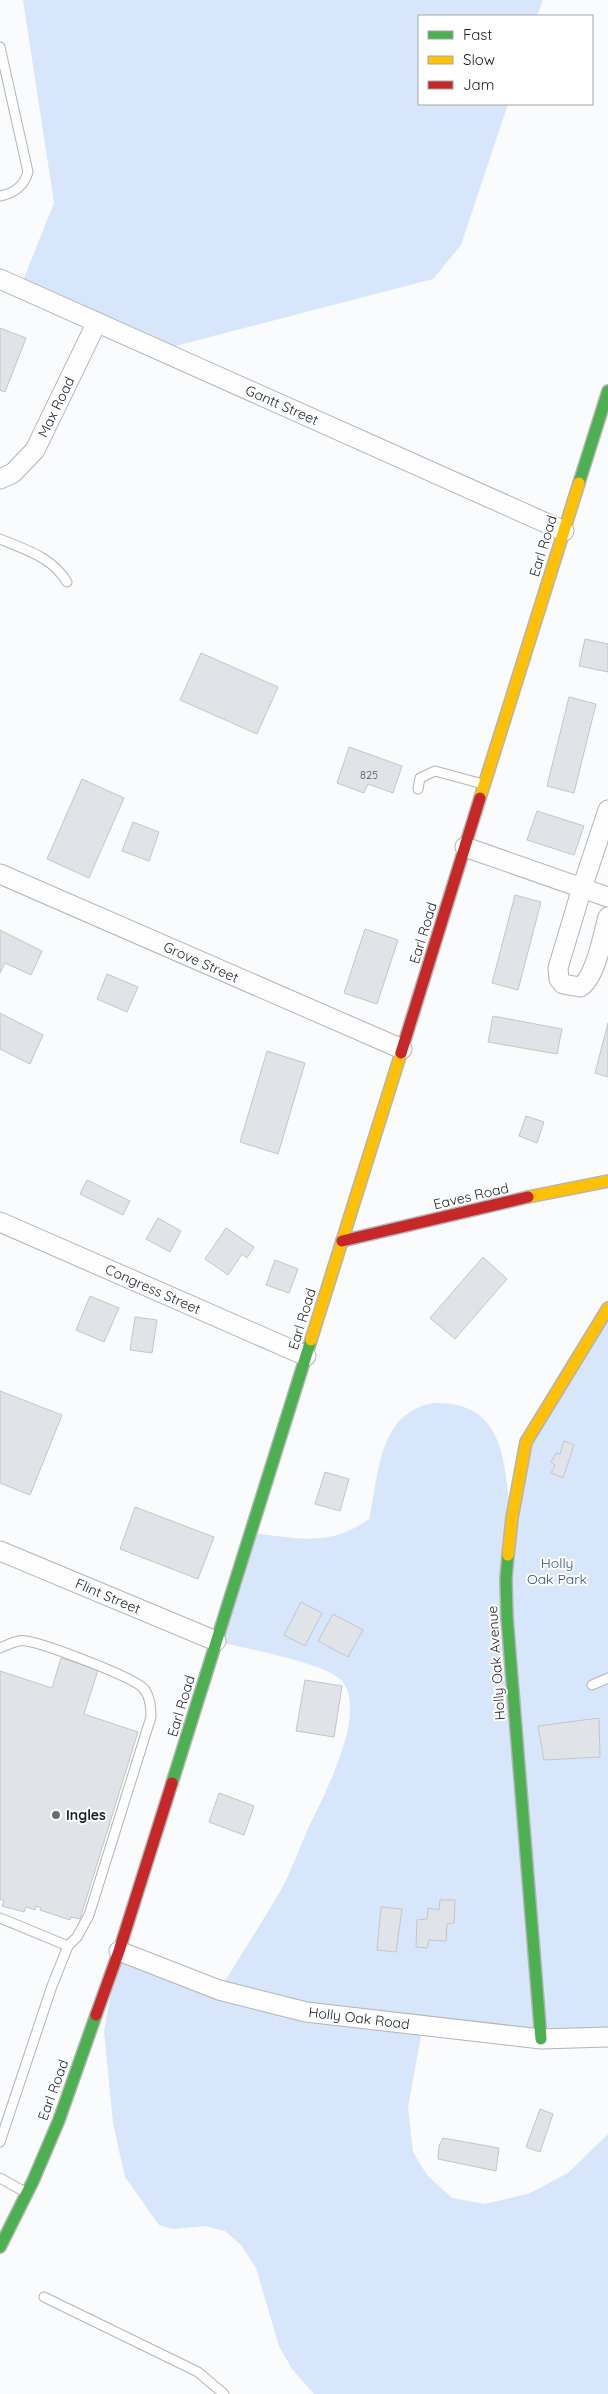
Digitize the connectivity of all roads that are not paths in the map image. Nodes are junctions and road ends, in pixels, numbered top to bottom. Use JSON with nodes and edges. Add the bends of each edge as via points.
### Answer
{"nodes":[{"id":1,"x":0,"y":46,"type":"edge"},
{"id":2,"x":0,"y":196,"type":"edge"},
{"id":3,"x":0,"y":280,"type":"edge"},
{"id":4,"x":97,"y":322,"type":"junction"},
{"id":5,"x":608,"y":391,"type":"edge"},
{"id":6,"x":0,"y":479,"type":"edge"},
{"id":7,"x":564,"y":531,"type":"junction"},
{"id":8,"x":0,"y":539,"type":"edge"},
{"id":9,"x":67,"y":582,"type":"dead end"},
{"id":10,"x":485,"y":784,"type":"junction"},
{"id":11,"x":418,"y":789,"type":"dead end"},
{"id":12,"x":608,"y":810,"type":"edge"},
{"id":13,"x":465,"y":846,"type":"junction"},
{"id":14,"x":0,"y":874,"type":"edge"},
{"id":15,"x":582,"y":888,"type":"junction"},
{"id":16,"x":608,"y":897,"type":"edge"},
{"id":17,"x":608,"y":917,"type":"edge"},
{"id":18,"x":402,"y":1049,"type":"junction"},
{"id":19,"x":608,"y":1181,"type":"edge"},
{"id":20,"x":0,"y":1222,"type":"edge"},
{"id":21,"x":342,"y":1241,"type":"junction"},
{"id":22,"x":608,"y":1308,"type":"edge"},
{"id":23,"x":306,"y":1356,"type":"junction"},
{"id":24,"x":0,"y":1551,"type":"edge"},
{"id":25,"x":216,"y":1641,"type":"junction"},
{"id":26,"x":0,"y":1648,"type":"edge"},
{"id":27,"x":608,"y":1678,"type":"edge"},
{"id":28,"x":592,"y":1686,"type":"dead end"},
{"id":29,"x":0,"y":1918,"type":"edge"},
{"id":30,"x":68,"y":1946,"type":"junction"},
{"id":31,"x":119,"y":1951,"type":"junction"},
{"id":32,"x":608,"y":2036,"type":"edge"},
{"id":33,"x":541,"y":2039,"type":"junction"},
{"id":34,"x":0,"y":2142,"type":"edge"},
{"id":35,"x":0,"y":2178,"type":"edge"},
{"id":36,"x":27,"y":2194,"type":"junction"},
{"id":37,"x":0,"y":2247,"type":"edge"},
{"id":38,"x":44,"y":2298,"type":"dead end"},
{"id":39,"x":224,"y":2394,"type":"edge"}],
"edges":[{"from":1,"to":2,"type":"lane","via":[[28,172],[25,182],[17,189]]},
{"from":3,"to":4,"type":"street","name":"Gantt Street"},
{"from":4,"to":6,"type":"street","name":"Max Road","via":[[35,450],[13,473]]},
{"from":4,"to":7,"type":"street","name":"Gantt Street"},
{"from":5,"to":7,"type":"main road","name":"Earl Road"},
{"from":7,"to":10,"type":"main road","name":"Earl Road"},
{"from":8,"to":9,"type":"lane","via":[[49,561]]},
{"from":10,"to":11,"type":"lane","via":[[435,771],[420,778]]},
{"from":10,"to":13,"type":"main road","name":"Earl Road"},
{"from":12,"to":15,"type":"street"},
{"from":13,"to":15,"type":"street"},
{"from":13,"to":18,"type":"main road","name":"Earl Road"},
{"from":14,"to":18,"type":"street","name":"Grove Street"},
{"from":15,"to":16,"type":"street"},
{"from":15,"to":17,"type":"street","via":[[558,968],[560,980],[567,987],[580,987],[588,981]]},
{"from":18,"to":21,"type":"main road","name":"Earl Road"},
{"from":19,"to":21,"type":"main road","name":"Eaves Road"},
{"from":20,"to":23,"type":"street","name":"Congress Street"},
{"from":21,"to":23,"type":"main road","name":"Earl Road"},
{"from":22,"to":33,"type":"main road","name":"Holly Oak Avenue","via":[[526,1442],[514,1501],[506,1579]]},
{"from":23,"to":25,"type":"main road","name":"Earl Road"},
{"from":24,"to":25,"type":"street","name":"Flint Street"},
{"from":25,"to":31,"type":"main road","name":"Earl Road"},
{"from":26,"to":30,"type":"lane","via":[[24,1640],[44,1646],[118,1674],[143,1688],[151,1703],[151,1717],[89,1915]]},
{"from":27,"to":28,"type":"lane"},
{"from":29,"to":30,"type":"lane"},
{"from":30,"to":34,"type":"lane"},
{"from":31,"to":33,"type":"street","name":"Holly Oak Road","via":[[219,1990],[306,2012]]},
{"from":31,"to":36,"type":"main road","name":"Earl Road","via":[[59,2120]]},
{"from":32,"to":33,"type":"street","name":"Holly Oak Road"},
{"from":35,"to":36,"type":"lane"},
{"from":36,"to":37,"type":"main road","name":"Earl Road"},
{"from":38,"to":39,"type":"lane","via":[[198,2372]]}]}
